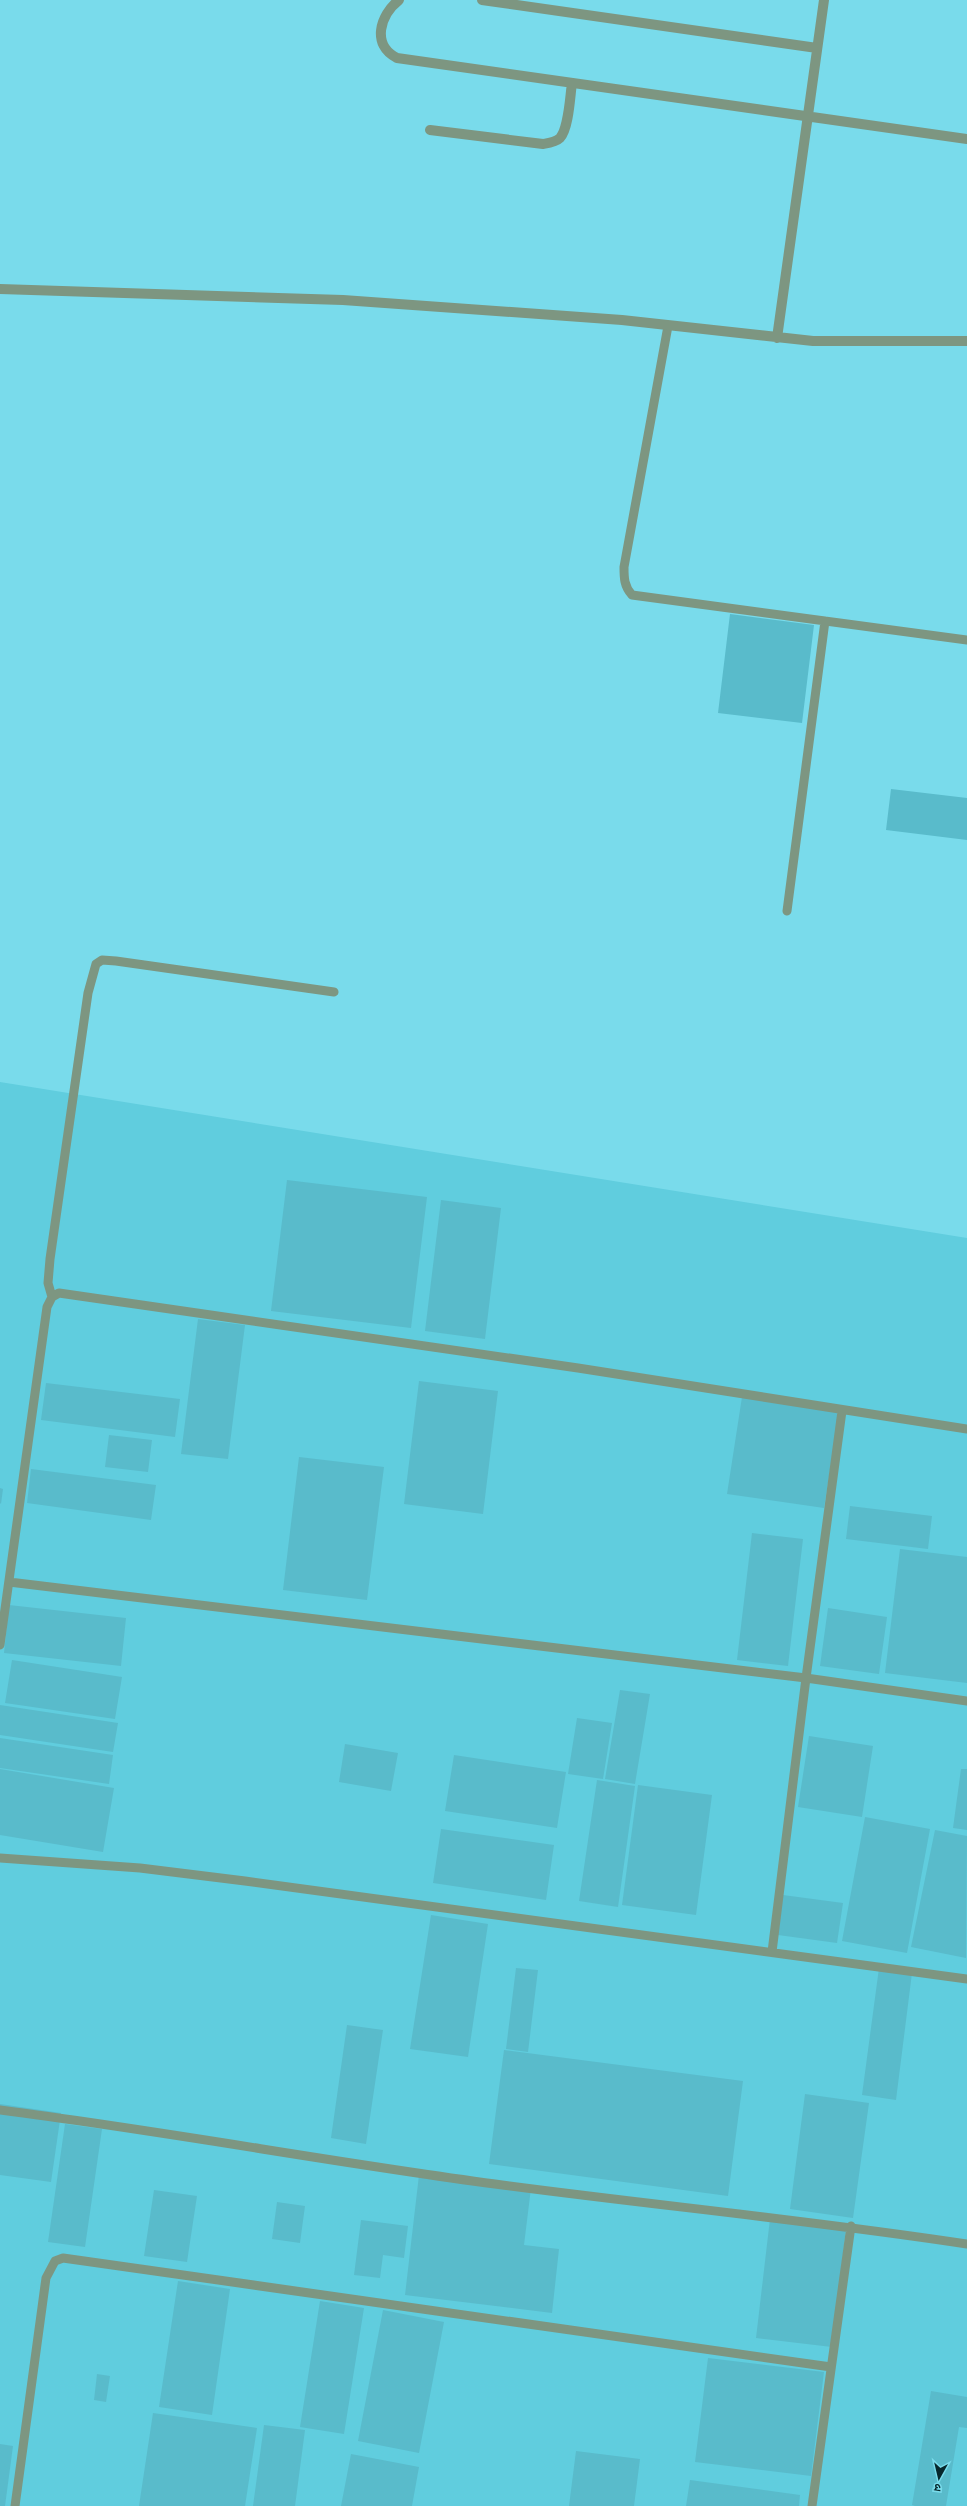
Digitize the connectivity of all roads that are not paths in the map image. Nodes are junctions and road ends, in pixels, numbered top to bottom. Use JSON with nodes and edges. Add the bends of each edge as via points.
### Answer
{"nodes":[{"id":1,"x":399,"y":0,"type":"edge"},
{"id":2,"x":482,"y":0,"type":"edge"},
{"id":3,"x":824,"y":0,"type":"edge"},
{"id":4,"x":817,"y":48,"type":"junction"},
{"id":5,"x":572,"y":83,"type":"junction"},
{"id":6,"x":808,"y":117,"type":"junction"},
{"id":7,"x":430,"y":130,"type":"dead end"},
{"id":8,"x":967,"y":139,"type":"edge"},
{"id":9,"x":0,"y":289,"type":"edge"},
{"id":10,"x":668,"y":326,"type":"junction"},
{"id":11,"x":777,"y":338,"type":"junction"},
{"id":12,"x":967,"y":341,"type":"edge"},
{"id":13,"x":825,"y":621,"type":"junction"},
{"id":14,"x":967,"y":640,"type":"edge"},
{"id":15,"x":787,"y":911,"type":"dead end"},
{"id":16,"x":334,"y":992,"type":"dead end"},
{"id":17,"x":52,"y":1297,"type":"junction"},
{"id":18,"x":842,"y":1411,"type":"junction"},
{"id":19,"x":967,"y":1429,"type":"edge"},
{"id":20,"x":9,"y":1582,"type":"junction"},
{"id":21,"x":0,"y":1644,"type":"edge"},
{"id":22,"x":806,"y":1678,"type":"junction"},
{"id":23,"x":967,"y":1702,"type":"edge"},
{"id":24,"x":0,"y":1858,"type":"edge"},
{"id":25,"x":772,"y":1952,"type":"junction"},
{"id":26,"x":967,"y":1979,"type":"edge"},
{"id":27,"x":0,"y":2110,"type":"edge"},
{"id":28,"x":851,"y":2226,"type":"junction"},
{"id":29,"x":967,"y":2244,"type":"edge"},
{"id":30,"x":831,"y":2367,"type":"junction"},
{"id":31,"x":15,"y":2506,"type":"edge"},
{"id":32,"x":812,"y":2506,"type":"edge"}],
"edges":[{"from":1,"to":5,"type":"street","via":[[384,18],[381,28],[383,46],[389,54],[412,61]]},
{"from":2,"to":4,"type":"street"},
{"from":3,"to":4,"type":"street"},
{"from":4,"to":6,"type":"street"},
{"from":5,"to":6,"type":"street"},
{"from":5,"to":7,"type":"street","via":[[565,129],[560,138],[553,142],[543,144]]},
{"from":6,"to":8,"type":"street"},
{"from":6,"to":11,"type":"street"},
{"from":9,"to":10,"type":"street","via":[[343,300],[565,315]]},
{"from":10,"to":11,"type":"street"},
{"from":10,"to":13,"type":"lane","via":[[624,567],[627,589],[632,595],[641,598]]},
{"from":11,"to":12,"type":"street","via":[[844,343]]},
{"from":13,"to":14,"type":"lane"},
{"from":13,"to":15,"type":"lane"},
{"from":16,"to":17,"type":"lane","via":[[116,961],[102,960],[96,964],[88,992],[50,1259],[48,1283]]},
{"from":17,"to":18,"type":"lane","via":[[68,1292],[578,1368]]},
{"from":17,"to":20,"type":"lane","via":[[46,1307]]},
{"from":18,"to":19,"type":"lane"},
{"from":18,"to":22,"type":"lane"},
{"from":20,"to":21,"type":"lane"},
{"from":20,"to":22,"type":"lane"},
{"from":22,"to":23,"type":"lane"},
{"from":22,"to":25,"type":"lane"},
{"from":24,"to":25,"type":"lane","via":[[140,1868],[245,1880]]},
{"from":25,"to":26,"type":"lane"},
{"from":27,"to":28,"type":"lane","via":[[495,2184]]},
{"from":28,"to":29,"type":"lane"},
{"from":28,"to":30,"type":"lane"},
{"from":30,"to":31,"type":"lane","via":[[63,2258],[55,2261],[46,2278]]},
{"from":30,"to":32,"type":"lane"}]}
